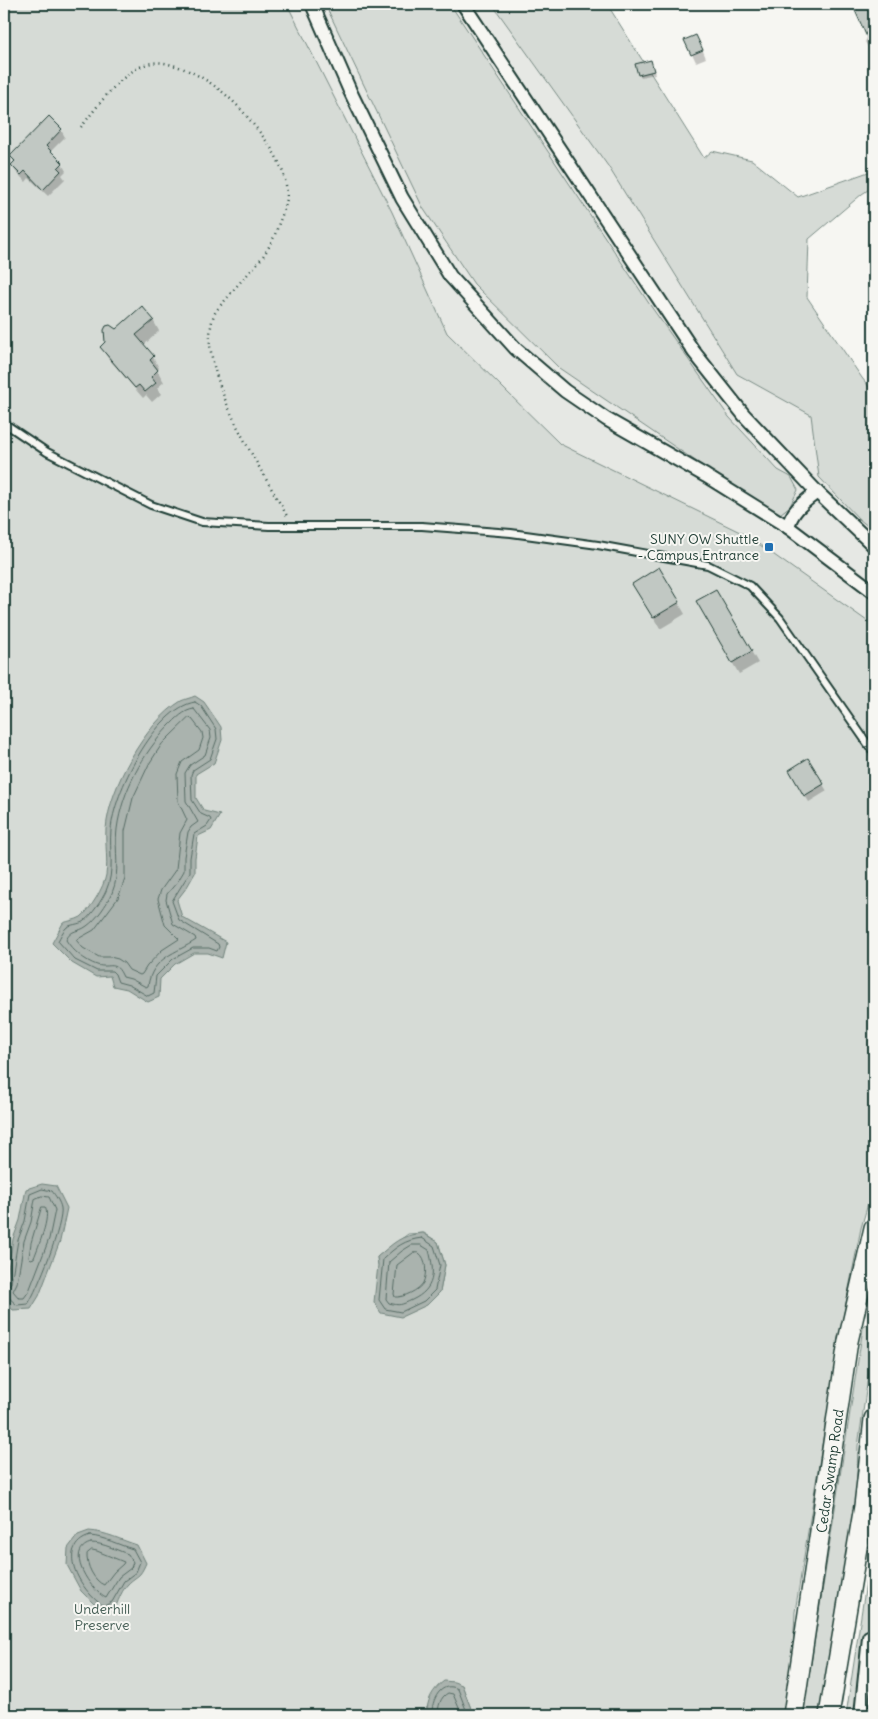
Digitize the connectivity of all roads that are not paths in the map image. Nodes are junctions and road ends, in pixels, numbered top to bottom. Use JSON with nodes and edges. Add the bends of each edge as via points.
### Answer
{"nodes":[{"id":1,"x":312,"y":4,"type":"edge"},
{"id":2,"x":463,"y":4,"type":"edge"},
{"id":3,"x":4,"y":423,"type":"edge"},
{"id":4,"x":817,"y":492,"type":"junction"},
{"id":5,"x":788,"y":527,"type":"junction"},
{"id":6,"x":874,"y":546,"type":"edge"},
{"id":7,"x":874,"y":592,"type":"edge"},
{"id":8,"x":874,"y":753,"type":"edge"},
{"id":9,"x":874,"y":1228,"type":"edge"},
{"id":10,"x":874,"y":1420,"type":"edge"},
{"id":11,"x":869,"y":1637,"type":"dead end"},
{"id":12,"x":793,"y":1715,"type":"edge"},
{"id":13,"x":829,"y":1715,"type":"edge"},
{"id":14,"x":861,"y":1715,"type":"edge"}],
"edges":[{"from":1,"to":5,"type":"street","via":[[402,198],[450,276],[480,310],[516,349],[565,391],[606,419]]},
{"from":2,"to":4,"type":"street","via":[[694,352],[744,416]]},
{"from":3,"to":8,"type":"lane","via":[[46,452],[151,505],[202,522],[269,526],[422,526],[511,533],[708,565],[750,586],[780,618]]},
{"from":4,"to":5,"type":"street","via":[[799,506]]},
{"from":4,"to":6,"type":"street"},
{"from":5,"to":7,"type":"street"},
{"from":9,"to":12,"type":"main road","name":"Cedar Swamp Road","via":[[848,1341]]},
{"from":10,"to":13,"type":"main road","via":[[864,1506]]},
{"from":11,"to":14,"type":"street"}]}
